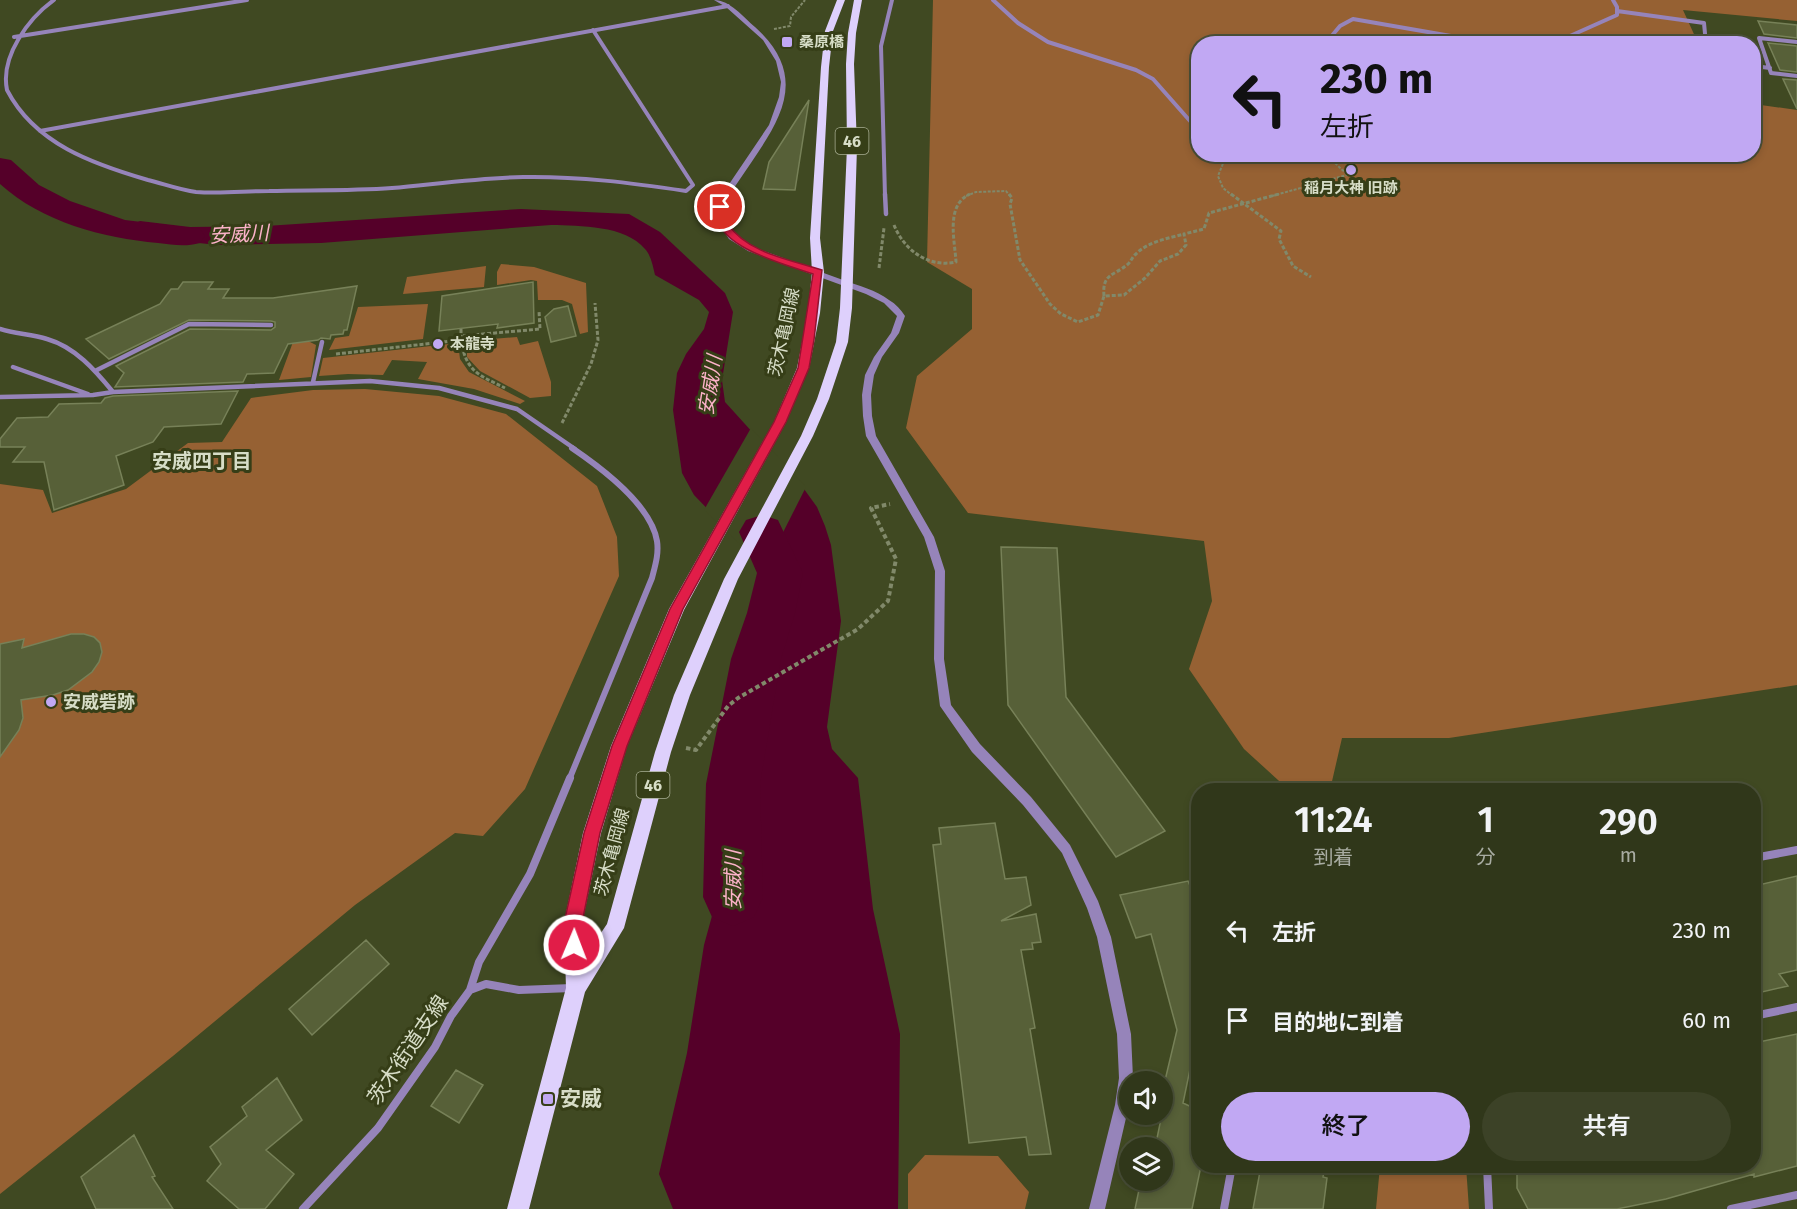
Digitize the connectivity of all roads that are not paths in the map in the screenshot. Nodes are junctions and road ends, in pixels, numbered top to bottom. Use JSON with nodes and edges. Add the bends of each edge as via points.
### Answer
{"nodes":[{"id":1,"x":54,"y":0,"type":"edge"},
{"id":2,"x":247,"y":0,"type":"edge"},
{"id":3,"x":717,"y":0,"type":"edge"},
{"id":4,"x":841,"y":0,"type":"edge"},
{"id":5,"x":858,"y":0,"type":"edge"},
{"id":6,"x":892,"y":0,"type":"edge"},
{"id":7,"x":993,"y":0,"type":"edge"},
{"id":8,"x":1613,"y":0,"type":"edge"},
{"id":9,"x":728,"y":6,"type":"junction"},
{"id":10,"x":1617,"y":11,"type":"junction"},
{"id":11,"x":594,"y":30,"type":"junction"},
{"id":12,"x":1330,"y":36,"type":"edge"},
{"id":13,"x":1451,"y":36,"type":"edge"},
{"id":14,"x":1570,"y":36,"type":"edge"},
{"id":15,"x":1705,"y":36,"type":"edge"},
{"id":16,"x":14,"y":37,"type":"junction"},
{"id":17,"x":1761,"y":38,"type":"edge"},
{"id":18,"x":1797,"y":42,"type":"edge"},
{"id":19,"x":1761,"y":43,"type":"edge"},
{"id":20,"x":1761,"y":67,"type":"edge"},
{"id":21,"x":1770,"y":68,"type":"junction"},
{"id":22,"x":1797,"y":76,"type":"edge"},
{"id":23,"x":1191,"y":122,"type":"edge"},
{"id":24,"x":40,"y":131,"type":"junction"},
{"id":25,"x":886,"y":214,"type":"road end"},
{"id":26,"x":818,"y":272,"type":"junction"},
{"id":27,"x":847,"y":283,"type":"junction"},
{"id":28,"x":271,"y":324,"type":"dead end"},
{"id":29,"x":0,"y":329,"type":"edge"},
{"id":30,"x":322,"y":342,"type":"dead end"},
{"id":31,"x":12,"y":367,"type":"dead end"},
{"id":32,"x":95,"y":371,"type":"junction"},
{"id":33,"x":313,"y":382,"type":"junction"},
{"id":34,"x":113,"y":392,"type":"junction"},
{"id":35,"x":93,"y":395,"type":"junction"},
{"id":36,"x":0,"y":397,"type":"edge"},
{"id":37,"x":1797,"y":850,"type":"edge"},
{"id":38,"x":1761,"y":857,"type":"edge"},
{"id":39,"x":576,"y":988,"type":"junction"},
{"id":40,"x":470,"y":990,"type":"junction"},
{"id":41,"x":1797,"y":1007,"type":"edge"},
{"id":42,"x":1761,"y":1015,"type":"edge"},
{"id":43,"x":1231,"y":1173,"type":"edge"},
{"id":44,"x":1487,"y":1173,"type":"edge"},
{"id":45,"x":1797,"y":1195,"type":"edge"},
{"id":46,"x":303,"y":1209,"type":"edge"},
{"id":47,"x":518,"y":1209,"type":"edge"},
{"id":48,"x":1097,"y":1209,"type":"edge"},
{"id":49,"x":1224,"y":1209,"type":"edge"},
{"id":50,"x":1489,"y":1209,"type":"edge"},
{"id":51,"x":1731,"y":1209,"type":"edge"}],
"edges":[{"from":1,"to":16,"type":"street"},
{"from":2,"to":16,"type":"street"},
{"from":3,"to":9,"type":"street"},
{"from":4,"to":26,"type":"main road","name":"茨木亀岡線","number":"46","via":[[830,31],[825,67],[815,238]]},
{"from":5,"to":27,"type":"main road","name":"茨木亀岡線","number":"46","via":[[850,64],[852,147]]},
{"from":6,"to":25,"type":"street","via":[[881,46]]},
{"from":7,"to":23,"type":"street","via":[[1018,24],[1048,42],[1153,79]]},
{"from":8,"to":10,"type":"street"},
{"from":9,"to":11,"type":"street"},
{"from":9,"to":26,"type":"street","via":[[774,50],[784,82],[769,131],[721,202],[722,222],[732,237],[751,249]]},
{"from":10,"to":14,"type":"street","via":[[1617,15]]},
{"from":10,"to":15,"type":"street","via":[[1704,23]]},
{"from":11,"to":24,"type":"street"},
{"from":11,"to":24,"type":"street","via":[[693,185],[686,191],[542,177],[369,189],[200,192],[86,160]]},
{"from":12,"to":13,"type":"street","via":[[1336,28],[1353,19]]},
{"from":16,"to":24,"type":"street","via":[[4,54],[2,75],[9,93]]},
{"from":17,"to":18,"type":"street"},
{"from":19,"to":21,"type":"street"},
{"from":20,"to":21,"type":"street"},
{"from":21,"to":22,"type":"street","via":[[1772,73]]},
{"from":26,"to":27,"type":"street"},
{"from":26,"to":39,"type":"main road","name":"茨木亀岡線","number":"46","via":[[803,368],[780,422],[661,643],[619,746],[592,833],[573,923]]},
{"from":27,"to":39,"type":"main road","name":"茨木亀岡線","number":"46","via":[[842,342],[823,399],[731,579],[682,695],[615,928]]},
{"from":27,"to":48,"type":"street","via":[[886,300],[901,316],[896,335],[879,354],[870,373],[868,421],[871,436],[929,537],[940,571],[939,659],[946,706],[976,748],[1066,849],[1104,937],[1124,1034],[1126,1078]]},
{"from":28,"to":32,"type":"street","via":[[189,324]]},
{"from":29,"to":32,"type":"street","via":[[59,344]]},
{"from":30,"to":33,"type":"street"},
{"from":31,"to":35,"type":"street"},
{"from":32,"to":34,"type":"street"},
{"from":33,"to":34,"type":"street"},
{"from":33,"to":40,"type":"street","via":[[388,382],[455,391],[517,409],[603,470],[652,525],[658,553],[652,578],[530,874],[479,962]]},
{"from":34,"to":35,"type":"street"},
{"from":35,"to":36,"type":"street"},
{"from":37,"to":38,"type":"street"},
{"from":39,"to":40,"type":"street","name":"茨木街道支線","via":[[519,990],[486,984]]},
{"from":39,"to":47,"type":"main road","name":"茨木亀岡線","number":"46"},
{"from":40,"to":46,"type":"street","name":"茨木街道支線","via":[[378,1128]]},
{"from":41,"to":42,"type":"street"},
{"from":43,"to":49,"type":"street"},
{"from":44,"to":50,"type":"street"},
{"from":45,"to":51,"type":"street"}]}
